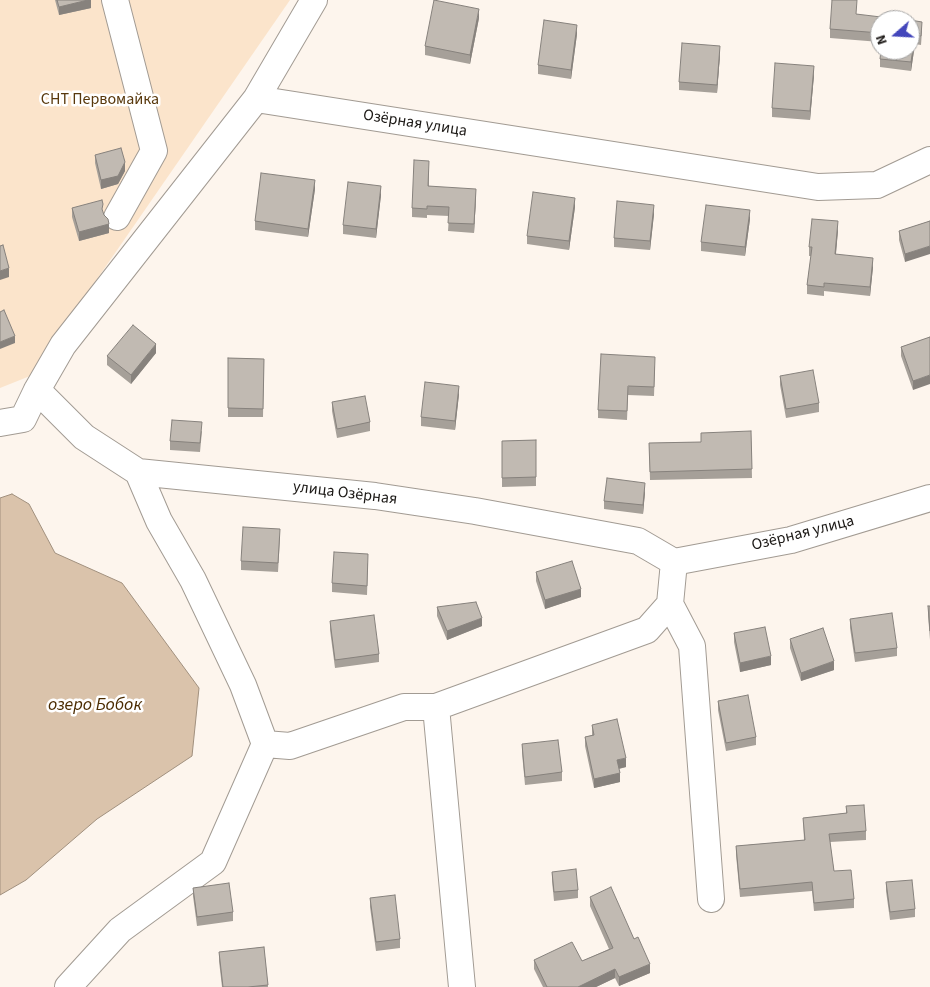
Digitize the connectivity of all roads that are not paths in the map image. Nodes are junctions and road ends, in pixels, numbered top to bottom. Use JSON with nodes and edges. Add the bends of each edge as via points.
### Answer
{"nodes":[{"id":1,"x":115,"y":0,"type":"edge"},
{"id":2,"x":314,"y":0,"type":"edge"},
{"id":3,"x":256,"y":99,"type":"junction"},
{"id":4,"x":930,"y":160,"type":"edge"},
{"id":5,"x":117,"y":217,"type":"dead end"},
{"id":6,"x":37,"y":390,"type":"junction"},
{"id":7,"x":0,"y":423,"type":"edge"},
{"id":8,"x":138,"y":472,"type":"junction"},
{"id":9,"x":930,"y":498,"type":"edge"},
{"id":10,"x":674,"y":562,"type":"junction"},
{"id":11,"x":670,"y":604,"type":"junction"},
{"id":12,"x":436,"y":707,"type":"junction"},
{"id":13,"x":265,"y":744,"type":"junction"},
{"id":14,"x":711,"y":899,"type":"dead end"},
{"id":15,"x":68,"y":987,"type":"edge"},
{"id":16,"x":462,"y":987,"type":"edge"}],
"edges":[{"from":1,"to":5,"type":"street","via":[[154,152]]},
{"from":2,"to":3,"type":"street"},
{"from":3,"to":4,"type":"street","name":"Озёрная улица","via":[[818,187],[877,185]]},
{"from":3,"to":6,"type":"street","via":[[63,345]]},
{"from":6,"to":7,"type":"street","via":[[23,419]]},
{"from":6,"to":8,"type":"street","name":"улица Озёрная","via":[[84,436]]},
{"from":8,"to":10,"type":"street","name":"улица Озёрная","via":[[375,496],[475,511],[638,541]]},
{"from":8,"to":13,"type":"street","via":[[159,521],[193,580],[243,685]]},
{"from":9,"to":10,"type":"street","name":"Озёрная улица","via":[[792,540]]},
{"from":10,"to":11,"type":"street"},
{"from":11,"to":12,"type":"street","via":[[647,630]]},
{"from":11,"to":14,"type":"street","via":[[692,646]]},
{"from":12,"to":13,"type":"street","via":[[404,707],[290,746]]},
{"from":12,"to":16,"type":"street"},
{"from":13,"to":15,"type":"street","via":[[213,862],[120,930]]}]}
